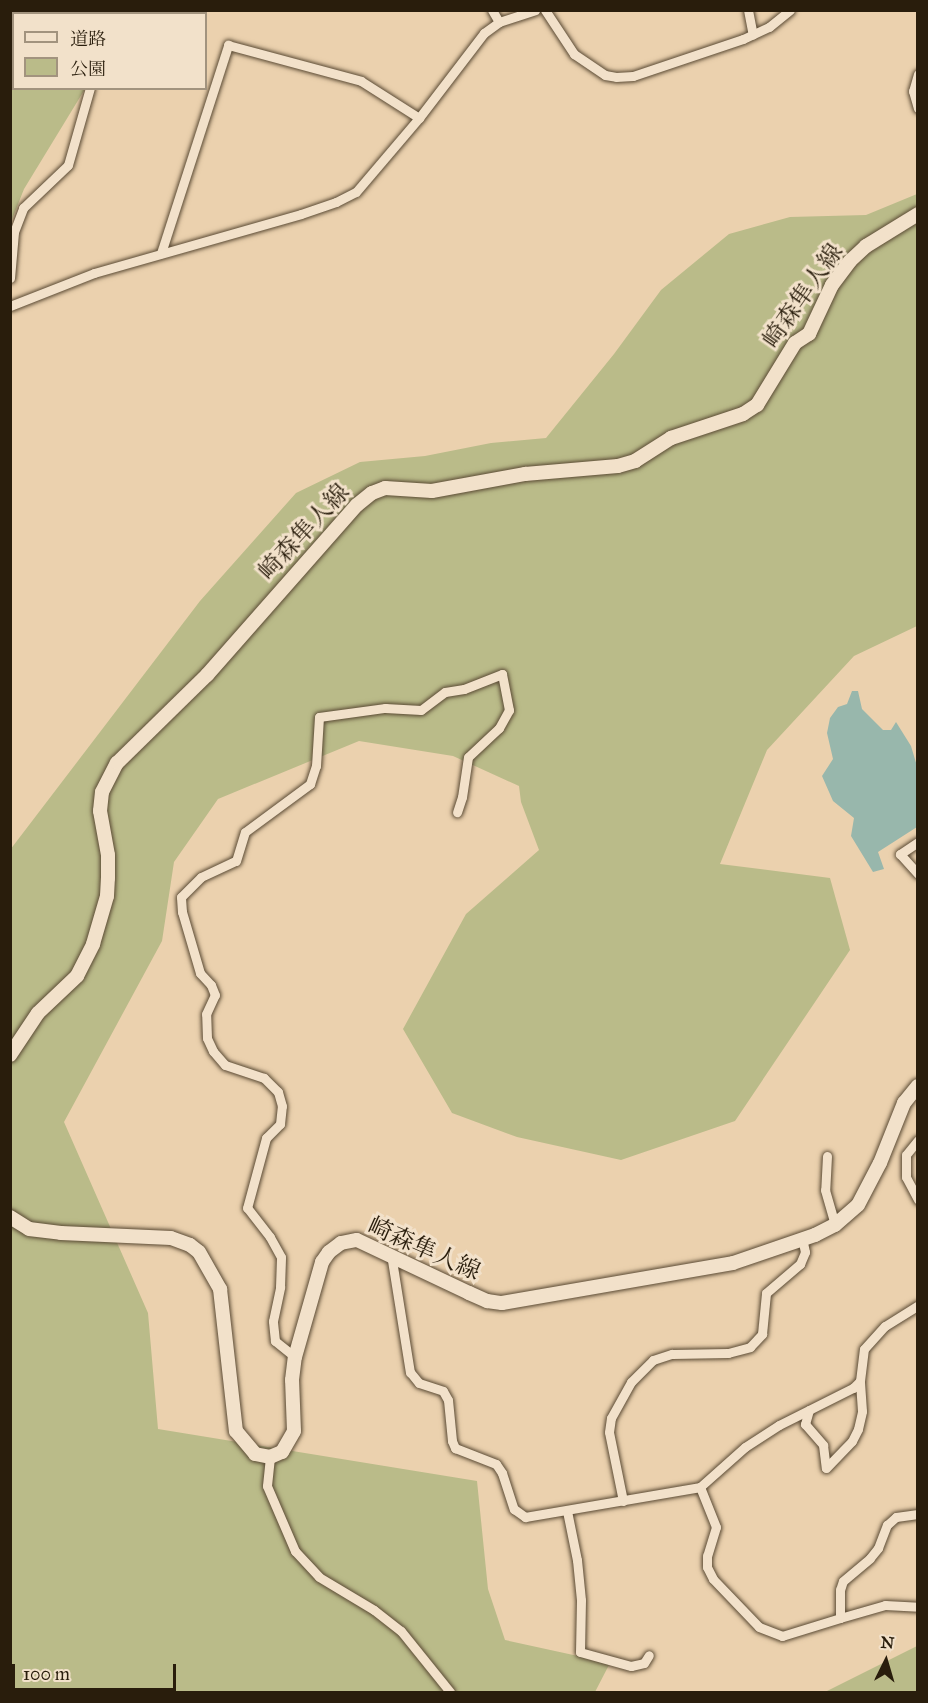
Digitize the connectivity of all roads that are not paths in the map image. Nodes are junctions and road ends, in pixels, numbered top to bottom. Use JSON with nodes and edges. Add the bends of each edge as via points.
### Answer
{"nodes":[{"id":1,"x":492,"y":10,"type":"edge"},
{"id":2,"x":535,"y":10,"type":"edge"},
{"id":3,"x":545,"y":10,"type":"edge"},
{"id":4,"x":748,"y":10,"type":"edge"},
{"id":5,"x":790,"y":10,"type":"edge"},
{"id":6,"x":499,"y":22,"type":"junction"},
{"id":7,"x":753,"y":35,"type":"junction"},
{"id":8,"x":918,"y":74,"type":"edge"},
{"id":9,"x":89,"y":90,"type":"edge"},
{"id":10,"x":918,"y":108,"type":"edge"},
{"id":11,"x":419,"y":118,"type":"junction"},
{"id":12,"x":918,"y":214,"type":"edge"},
{"id":13,"x":161,"y":253,"type":"junction"},
{"id":14,"x":10,"y":278,"type":"edge"},
{"id":15,"x":10,"y":306,"type":"edge"},
{"id":16,"x":457,"y":812,"type":"dead end"},
{"id":17,"x":918,"y":842,"type":"edge"},
{"id":18,"x":918,"y":874,"type":"edge"},
{"id":19,"x":10,"y":1055,"type":"edge"},
{"id":20,"x":918,"y":1086,"type":"edge"},
{"id":21,"x":918,"y":1140,"type":"edge"},
{"id":22,"x":826,"y":1156,"type":"dead end"},
{"id":23,"x":918,"y":1200,"type":"edge"},
{"id":24,"x":10,"y":1217,"type":"edge"},
{"id":25,"x":835,"y":1225,"type":"junction"},
{"id":26,"x":802,"y":1238,"type":"junction"},
{"id":27,"x":391,"y":1254,"type":"junction"},
{"id":28,"x":918,"y":1305,"type":"edge"},
{"id":29,"x":295,"y":1357,"type":"junction"},
{"id":30,"x":860,"y":1381,"type":"junction"},
{"id":31,"x":810,"y":1410,"type":"junction"},
{"id":32,"x":270,"y":1457,"type":"junction"},
{"id":33,"x":700,"y":1487,"type":"junction"},
{"id":34,"x":623,"y":1501,"type":"junction"},
{"id":35,"x":567,"y":1511,"type":"junction"},
{"id":36,"x":918,"y":1514,"type":"edge"},
{"id":37,"x":918,"y":1607,"type":"edge"},
{"id":38,"x":840,"y":1618,"type":"junction"},
{"id":39,"x":649,"y":1655,"type":"dead end"},
{"id":40,"x":450,"y":1692,"type":"edge"}],
"edges":[{"from":1,"to":6,"type":"street"},
{"from":2,"to":6,"type":"street"},
{"from":3,"to":7,"type":"street","via":[[574,54],[605,75],[616,77],[633,76]]},
{"from":4,"to":7,"type":"street"},
{"from":5,"to":7,"type":"street"},
{"from":6,"to":11,"type":"street","via":[[484,33]]},
{"from":8,"to":10,"type":"street","via":[[913,91]]},
{"from":9,"to":14,"type":"street","via":[[68,165],[23,208],[14,232]]},
{"from":11,"to":13,"type":"street","via":[[356,192],[336,202]]},
{"from":11,"to":13,"type":"street","via":[[361,81],[228,45]]},
{"from":12,"to":19,"type":"main road","name":"崎森隼人線","via":[[866,246],[850,261],[832,285],[809,334],[795,344],[757,405],[743,414],[671,438],[635,461],[618,466],[525,474],[432,491],[385,488],[357,505],[207,675],[117,763],[102,792],[107,896],[93,944],[77,976],[38,1013]]},
{"from":13,"to":15,"type":"street","via":[[94,273]]},
{"from":16,"to":29,"type":"street","via":[[468,757],[499,728],[509,710],[501,674],[445,692],[421,710],[385,708],[319,717],[316,766],[310,784],[245,832],[236,861],[201,877],[181,897],[200,973],[212,985],[215,995],[206,1014],[207,1038],[213,1051],[225,1065],[264,1078],[278,1092],[282,1106],[280,1124],[266,1138],[247,1208],[281,1257],[273,1321],[275,1341]]},
{"from":17,"to":18,"type":"street","via":[[900,854]]},
{"from":20,"to":25,"type":"main road","name":"崎森隼人線","via":[[904,1103],[858,1205]]},
{"from":21,"to":23,"type":"street","via":[[906,1155],[906,1177]]},
{"from":22,"to":25,"type":"street","via":[[825,1190]]},
{"from":24,"to":32,"type":"main road","via":[[29,1229],[171,1238],[199,1252],[220,1289],[236,1431],[255,1454]]},
{"from":25,"to":26,"type":"main road","name":"崎森隼人線"},
{"from":26,"to":27,"type":"main road","name":"崎森隼人線","via":[[733,1263],[502,1303],[487,1301]]},
{"from":26,"to":34,"type":"street","via":[[802,1258],[790,1274],[766,1293],[762,1334],[750,1347],[728,1353],[672,1354],[653,1360],[631,1382],[611,1418],[609,1432]]},
{"from":27,"to":29,"type":"main road","name":"崎森隼人線","via":[[357,1240],[341,1243],[329,1252],[315,1283]]},
{"from":27,"to":35,"type":"street","via":[[410,1372],[419,1383],[443,1391],[448,1400],[455,1448],[496,1464],[518,1514],[525,1517]]},
{"from":28,"to":30,"type":"street","via":[[885,1326],[864,1349]]},
{"from":29,"to":32,"type":"main road","name":"崎森隼人線","via":[[294,1431],[282,1452]]},
{"from":30,"to":31,"type":"street","via":[[842,1395]]},
{"from":30,"to":31,"type":"street","via":[[862,1411],[858,1429],[826,1468],[823,1445],[805,1424]]},
{"from":31,"to":33,"type":"street","via":[[745,1447]]},
{"from":32,"to":40,"type":"street","via":[[267,1486],[295,1551],[319,1577],[401,1631]]},
{"from":33,"to":34,"type":"street"},
{"from":33,"to":38,"type":"street","via":[[716,1527],[707,1567],[713,1580],[759,1627],[782,1636]]},
{"from":34,"to":35,"type":"street"},
{"from":35,"to":39,"type":"street","via":[[581,1599],[580,1652],[631,1666],[644,1663]]},
{"from":36,"to":38,"type":"street","via":[[896,1517],[887,1525],[878,1548],[843,1581]]},
{"from":37,"to":38,"type":"street","via":[[885,1605]]}]}
